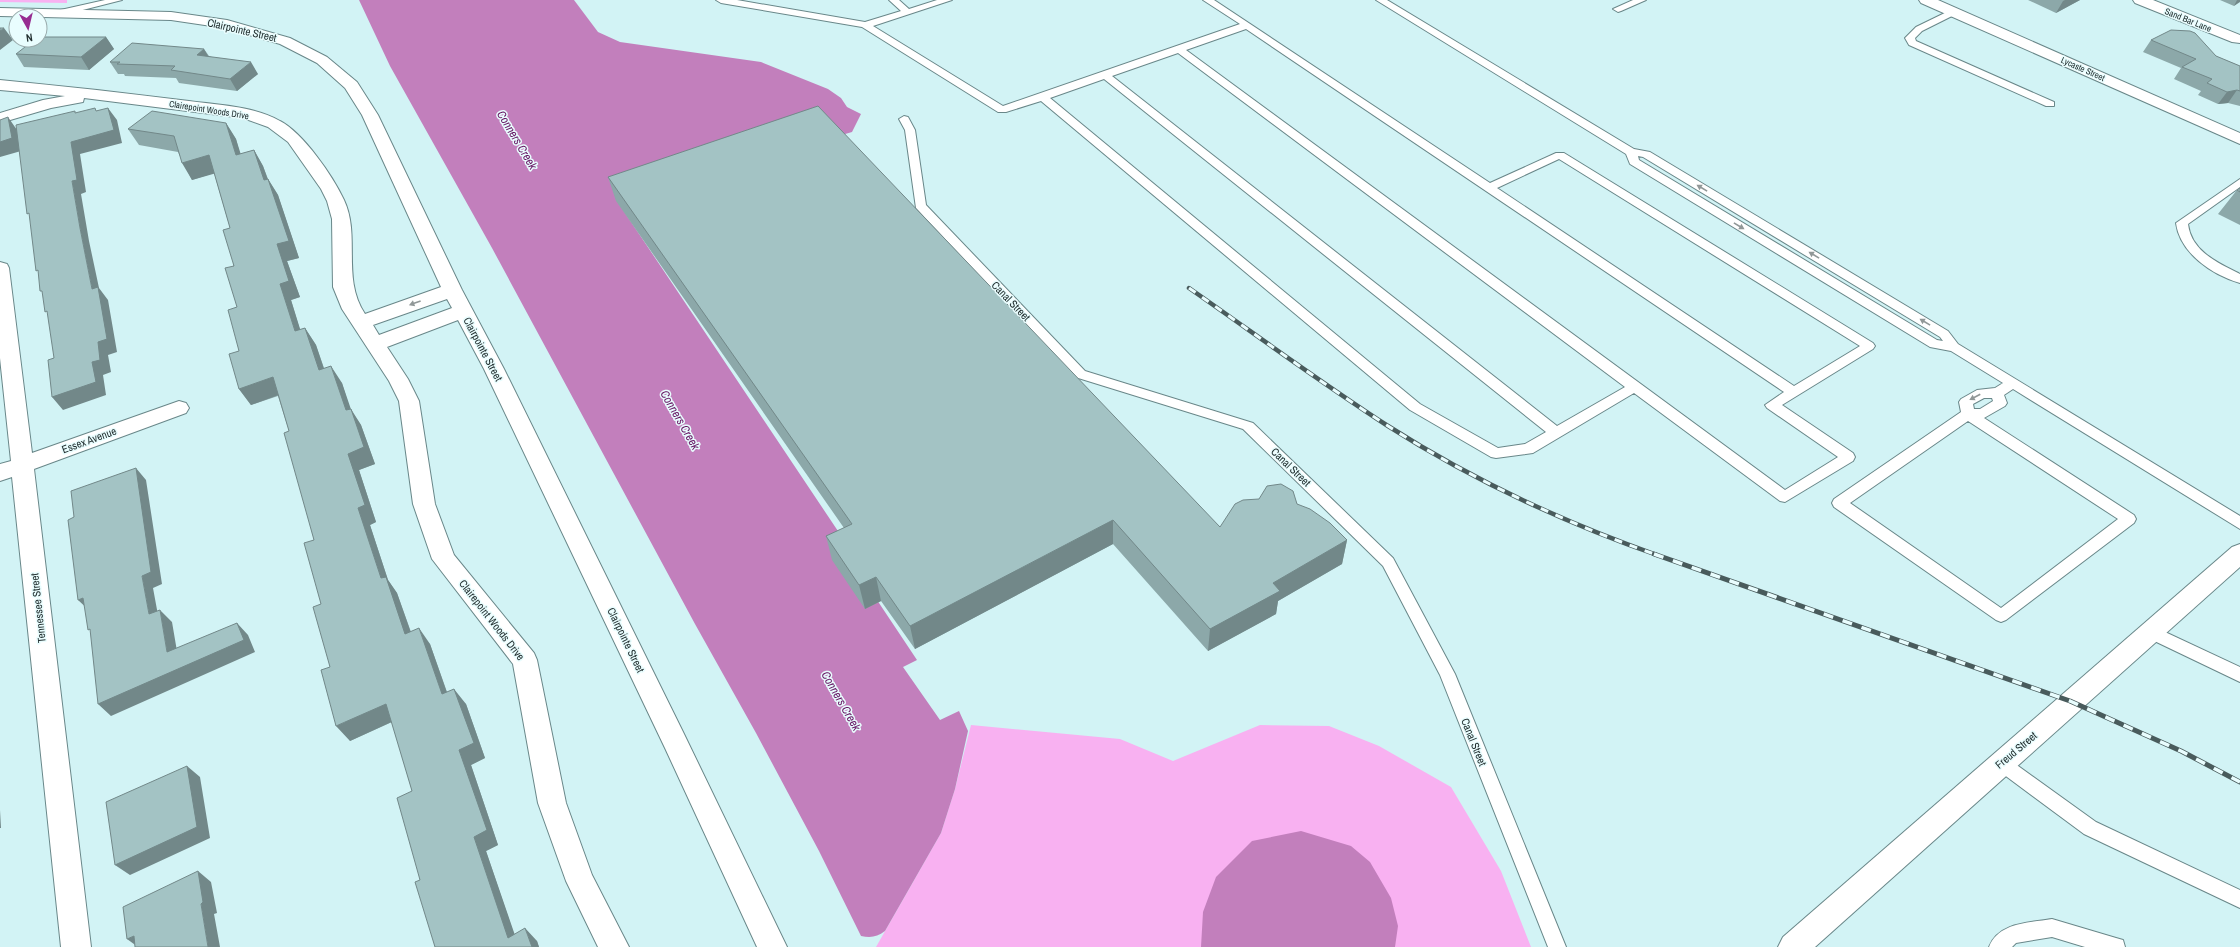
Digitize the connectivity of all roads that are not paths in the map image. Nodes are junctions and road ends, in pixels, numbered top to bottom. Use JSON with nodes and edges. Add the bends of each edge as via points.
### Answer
{"nodes":[{"id":1,"x":117,"y":0,"type":"edge"},
{"id":2,"x":721,"y":0,"type":"edge"},
{"id":3,"x":789,"y":0,"type":"edge"},
{"id":4,"x":894,"y":0,"type":"edge"},
{"id":5,"x":946,"y":0,"type":"edge"},
{"id":6,"x":1208,"y":0,"type":"edge"},
{"id":7,"x":1381,"y":0,"type":"edge"},
{"id":8,"x":1641,"y":0,"type":"edge"},
{"id":9,"x":1926,"y":0,"type":"edge"},
{"id":10,"x":2140,"y":0,"type":"edge"},
{"id":11,"x":1618,"y":9,"type":"dead end"},
{"id":12,"x":0,"y":12,"type":"edge"},
{"id":13,"x":907,"y":12,"type":"junction"},
{"id":14,"x":1953,"y":12,"type":"junction"},
{"id":15,"x":59,"y":13,"type":"junction"},
{"id":16,"x":803,"y":14,"type":"junction"},
{"id":17,"x":865,"y":25,"type":"junction"},
{"id":18,"x":1247,"y":25,"type":"junction"},
{"id":19,"x":2239,"y":43,"type":"edge"},
{"id":20,"x":1179,"y":49,"type":"junction"},
{"id":21,"x":1105,"y":75,"type":"junction"},
{"id":22,"x":0,"y":85,"type":"edge"},
{"id":23,"x":108,"y":95,"type":"junction"},
{"id":24,"x":1043,"y":97,"type":"junction"},
{"id":25,"x":2050,"y":104,"type":"dead end"},
{"id":26,"x":0,"y":118,"type":"edge"},
{"id":27,"x":904,"y":119,"type":"dead end"},
{"id":28,"x":2240,"y":139,"type":"edge"},
{"id":29,"x":2240,"y":182,"type":"edge"},
{"id":30,"x":1489,"y":186,"type":"junction"},
{"id":31,"x":0,"y":268,"type":"edge"},
{"id":32,"x":2240,"y":280,"type":"edge"},
{"id":33,"x":452,"y":290,"type":"junction"},
{"id":34,"x":464,"y":311,"type":"junction"},
{"id":35,"x":361,"y":322,"type":"junction"},
{"id":36,"x":375,"y":344,"type":"junction"},
{"id":37,"x":2012,"y":384,"type":"junction"},
{"id":38,"x":1634,"y":387,"type":"junction"},
{"id":39,"x":1794,"y":392,"type":"junction"},
{"id":40,"x":179,"y":408,"type":"dead end"},
{"id":41,"x":1968,"y":414,"type":"junction"},
{"id":42,"x":1556,"y":433,"type":"junction"},
{"id":43,"x":11,"y":469,"type":"edge"},
{"id":44,"x":2240,"y":523,"type":"edge"},
{"id":45,"x":2240,"y":553,"type":"edge"},
{"id":46,"x":2150,"y":631,"type":"junction"},
{"id":47,"x":2240,"y":675,"type":"edge"},
{"id":48,"x":2001,"y":763,"type":"junction"},
{"id":49,"x":2240,"y":899,"type":"edge"},
{"id":50,"x":76,"y":947,"type":"edge"},
{"id":51,"x":614,"y":947,"type":"edge"},
{"id":52,"x":772,"y":947,"type":"edge"},
{"id":53,"x":1557,"y":947,"type":"edge"},
{"id":54,"x":1793,"y":947,"type":"edge"},
{"id":55,"x":1998,"y":947,"type":"edge"},
{"id":56,"x":2116,"y":947,"type":"edge"}],
"edges":[{"from":1,"to":15,"type":"lane"},
{"from":2,"to":16,"type":"lane"},
{"from":3,"to":16,"type":"lane"},
{"from":4,"to":13,"type":"lane"},
{"from":5,"to":13,"type":"lane"},
{"from":6,"to":18,"type":"lane"},
{"from":7,"to":37,"type":"lane","via":[[1631,152],[1646,154],[1653,158],[1944,334],[1954,347]]},
{"from":8,"to":11,"type":"lane"},
{"from":9,"to":14,"type":"street","name":"Lycaste Street"},
{"from":10,"to":19,"type":"street","name":"Sand Bar Lane"},
{"from":12,"to":15,"type":"street","name":"Clairpointe Street"},
{"from":13,"to":17,"type":"lane"},
{"from":14,"to":25,"type":"lane","via":[[1919,29],[1910,38],[1912,43]]},
{"from":14,"to":28,"type":"street","name":"Lycaste Street"},
{"from":15,"to":33,"type":"street","name":"Clairpointe Street","via":[[171,16],[226,24],[275,37],[322,60],[351,85],[370,115]]},
{"from":16,"to":17,"type":"lane"},
{"from":17,"to":24,"type":"lane","via":[[1002,110]]},
{"from":18,"to":20,"type":"lane"},
{"from":18,"to":30,"type":"lane"},
{"from":20,"to":21,"type":"lane"},
{"from":20,"to":38,"type":"lane"},
{"from":21,"to":24,"type":"lane"},
{"from":21,"to":42,"type":"lane"},
{"from":22,"to":23,"type":"street","name":"Clairepoint Woods Drive"},
{"from":23,"to":26,"type":"street","name":"Clairepoint Woods Drive","via":[[49,103]]},
{"from":23,"to":35,"type":"street","name":"Clairepoint Woods Drive","via":[[246,114],[274,124],[294,138],[336,201],[341,219],[343,287],[352,309]]},
{"from":24,"to":42,"type":"lane","via":[[1415,407],[1496,452],[1528,449]]},
{"from":27,"to":53,"type":"lane","name":"Canal Street","via":[[910,130],[920,206],[1080,374],[1248,426],[1388,562],[1447,674]]},
{"from":29,"to":32,"type":"lane","via":[[2182,223],[2182,233],[2193,250],[2216,268]]},
{"from":30,"to":39,"type":"lane"},
{"from":30,"to":39,"type":"lane","via":[[1560,155],[1869,346]]},
{"from":31,"to":43,"type":"street","name":"Tennessee Street"},
{"from":33,"to":34,"type":"street","name":"Clairpointe Street"},
{"from":33,"to":35,"type":"street","one_way":true},
{"from":34,"to":36,"type":"street"},
{"from":34,"to":52,"type":"street","name":"Clairpointe Street","via":[[661,713]]},
{"from":35,"to":36,"type":"street","name":"Clairepoint Woods Drive"},
{"from":36,"to":51,"type":"street","name":"Clairepoint Woods Drive","via":[[409,401],[424,504],[444,559],[525,660],[552,803],[580,881]]},
{"from":37,"to":41,"type":"lane","via":[[1997,393],[2000,403],[1982,414]]},
{"from":37,"to":44,"type":"lane"},
{"from":38,"to":39,"type":"lane","via":[[1785,497],[1848,457],[1772,405]]},
{"from":38,"to":42,"type":"lane"},
{"from":40,"to":43,"type":"street","name":"Essex Avenue"},
{"from":41,"to":41,"type":"lane","via":[[1839,503],[2001,616],[2129,519]]},
{"from":43,"to":50,"type":"street","name":"Tennessee Street"},
{"from":45,"to":46,"type":"street","name":"Freud Street"},
{"from":46,"to":47,"type":"lane"},
{"from":46,"to":48,"type":"street","name":"Freud Street"},
{"from":48,"to":49,"type":"lane","via":[[2090,828]]},
{"from":48,"to":54,"type":"street","name":"Freud Street"},
{"from":55,"to":56,"type":"lane","via":[[2011,934],[2052,928]]}]}
